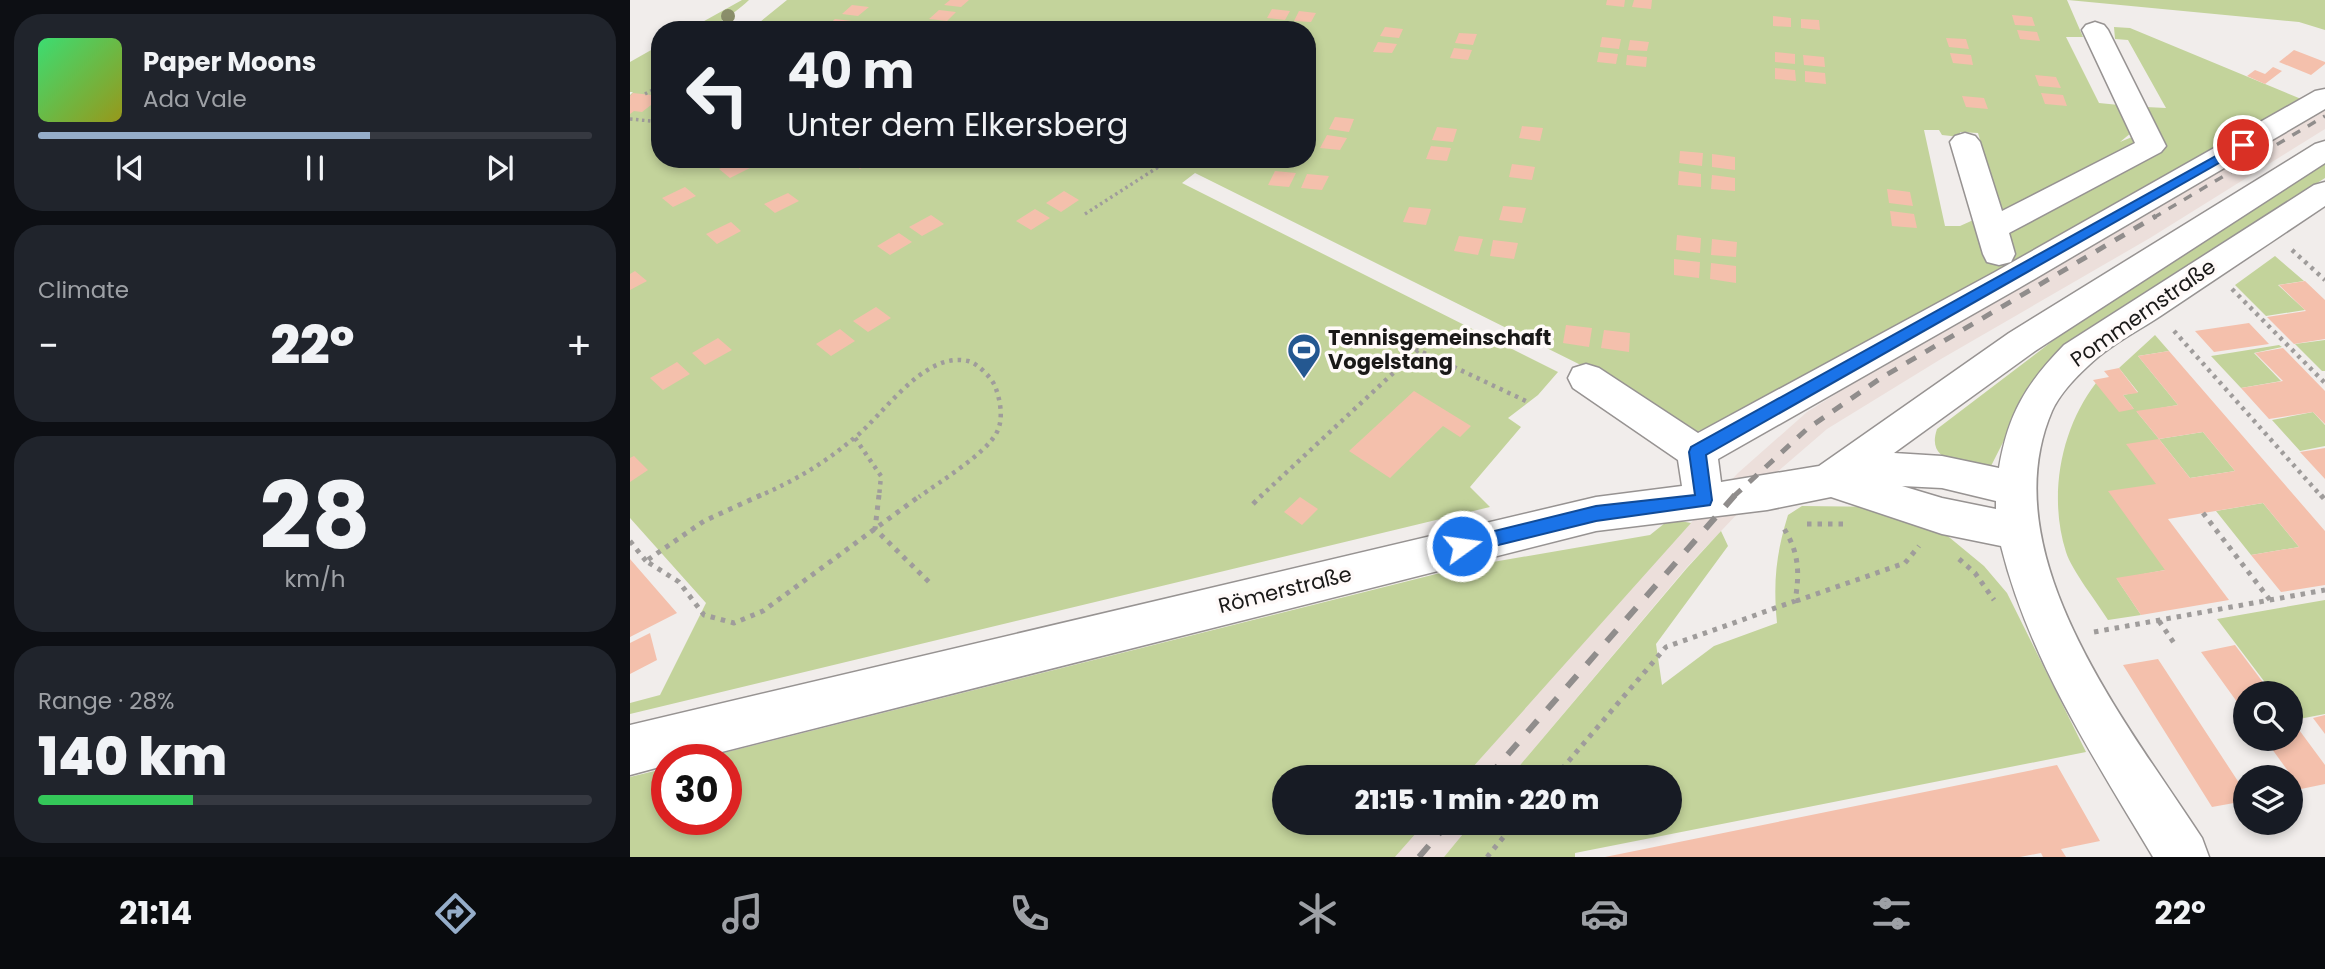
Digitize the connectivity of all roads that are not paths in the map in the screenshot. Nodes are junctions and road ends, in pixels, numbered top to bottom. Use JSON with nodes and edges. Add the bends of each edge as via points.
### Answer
{"nodes":[{"id":1,"x":2095,"y":30,"type":"dead end"},
{"id":2,"x":2325,"y":97,"type":"edge"},
{"id":3,"x":1965,"y":142,"type":"dead end"},
{"id":4,"x":2325,"y":150,"type":"edge"},
{"id":5,"x":2325,"y":192,"type":"edge"},
{"id":6,"x":1992,"y":229,"type":"junction"},
{"id":7,"x":2007,"y":280,"type":"junction"},
{"id":8,"x":1586,"y":378,"type":"dead end"},
{"id":9,"x":1697,"y":452,"type":"junction"},
{"id":10,"x":1828,"y":479,"type":"junction"},
{"id":11,"x":2016,"y":489,"type":"junction"},
{"id":12,"x":1704,"y":500,"type":"junction"},
{"id":13,"x":2019,"y":532,"type":"junction"},
{"id":14,"x":630,"y":750,"type":"edge"},
{"id":15,"x":2183,"y":857,"type":"edge"}],
"edges":[{"from":1,"to":6,"type":"street","via":[[2151,146]]},
{"from":2,"to":7,"type":"street"},
{"from":3,"to":6,"type":"street"},
{"from":4,"to":10,"type":"street","name":"Pommernstraße","via":[[2022,342]]},
{"from":5,"to":11,"type":"street","name":"Pommernstraße","via":[[2077,354],[2033,410]]},
{"from":6,"to":7,"type":"street"},
{"from":7,"to":9,"type":"street"},
{"from":8,"to":9,"type":"street"},
{"from":9,"to":12,"type":"street"},
{"from":10,"to":11,"type":"street","name":"Römerstraße","via":[[1888,469],[1929,471]]},
{"from":10,"to":12,"type":"street","name":"Römerstraße"},
{"from":10,"to":13,"type":"street","via":[[1934,527]]},
{"from":11,"to":13,"type":"street","name":"Pommernstraße"},
{"from":12,"to":14,"type":"street","name":"Römerstraße","via":[[1596,514]]},
{"from":13,"to":15,"type":"street","name":"Pommernstraße","via":[[2031,579],[2056,639]]}]}
